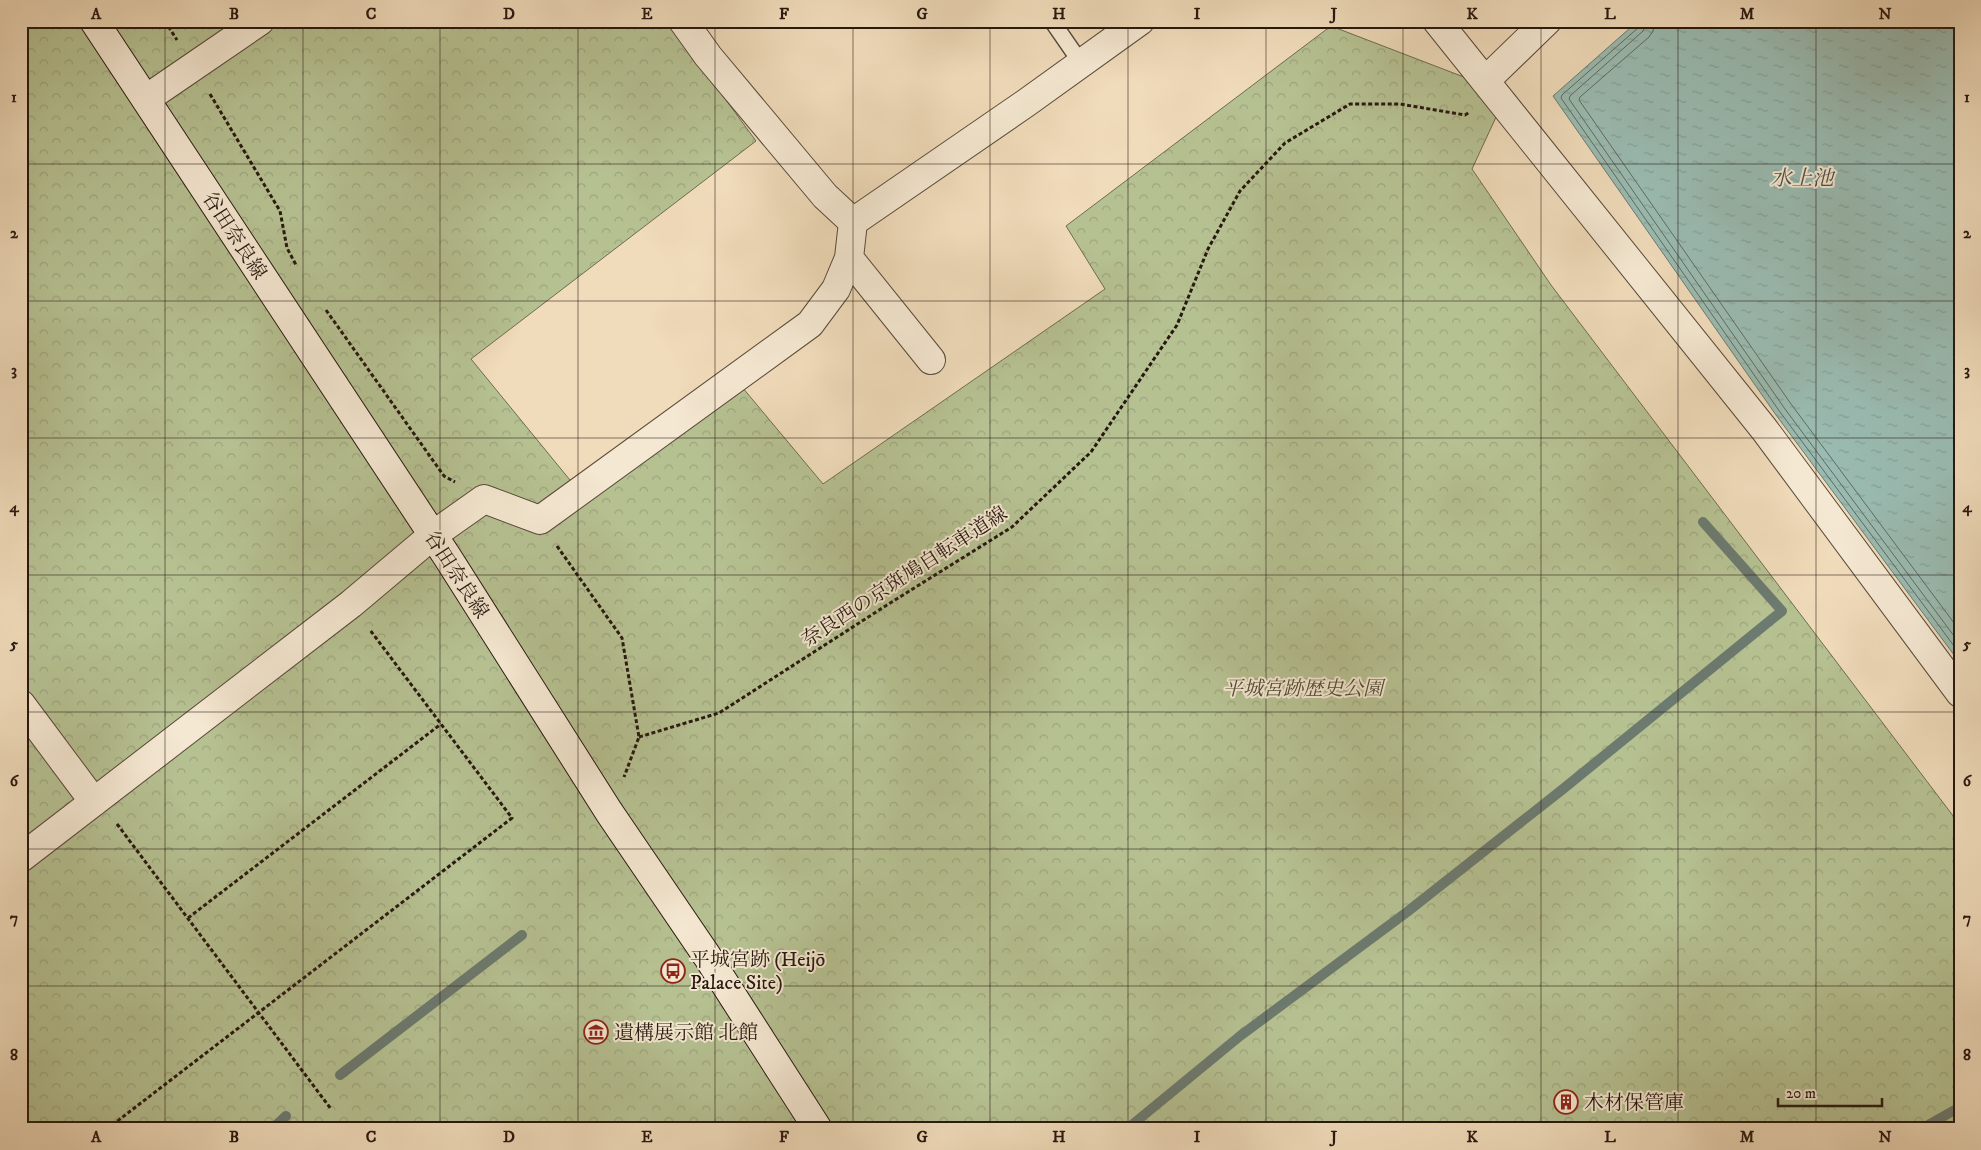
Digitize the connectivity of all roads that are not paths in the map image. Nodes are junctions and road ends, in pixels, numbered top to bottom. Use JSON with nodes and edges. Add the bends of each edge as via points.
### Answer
{"nodes":[{"id":1,"x":94,"y":21,"type":"edge"},
{"id":2,"x":260,"y":21,"type":"edge"},
{"id":3,"x":683,"y":21,"type":"edge"},
{"id":4,"x":1052,"y":21,"type":"edge"},
{"id":5,"x":1140,"y":21,"type":"edge"},
{"id":6,"x":1437,"y":21,"type":"edge"},
{"id":7,"x":1547,"y":21,"type":"edge"},
{"id":8,"x":1081,"y":63,"type":"junction"},
{"id":9,"x":1491,"y":89,"type":"junction"},
{"id":10,"x":146,"y":99,"type":"junction"},
{"id":11,"x":852,"y":222,"type":"junction"},
{"id":12,"x":848,"y":258,"type":"junction"},
{"id":13,"x":931,"y":360,"type":"dead end"},
{"id":14,"x":433,"y":535,"type":"junction"},
{"id":15,"x":1960,"y":693,"type":"edge"},
{"id":16,"x":21,"y":704,"type":"edge"},
{"id":17,"x":96,"y":801,"type":"junction"},
{"id":18,"x":21,"y":858,"type":"edge"},
{"id":19,"x":818,"y":1129,"type":"edge"}],
"edges":[{"from":1,"to":10,"type":"street","name":"谷田奈良線"},
{"from":2,"to":10,"type":"street"},
{"from":3,"to":11,"type":"street","via":[[708,56],[825,196]]},
{"from":4,"to":8,"type":"lane"},
{"from":5,"to":8,"type":"street"},
{"from":6,"to":9,"type":"street"},
{"from":7,"to":9,"type":"street"},
{"from":8,"to":11,"type":"street"},
{"from":9,"to":15,"type":"street","via":[[1764,429]]},
{"from":10,"to":14,"type":"street","name":"谷田奈良線"},
{"from":11,"to":12,"type":"street"},
{"from":12,"to":13,"type":"street"},
{"from":12,"to":14,"type":"street","via":[[836,289],[810,324],[540,520],[484,499]]},
{"from":14,"to":17,"type":"street","via":[[351,604]]},
{"from":14,"to":19,"type":"street","name":"谷田奈良線","via":[[609,812],[707,956]]},
{"from":16,"to":17,"type":"street"},
{"from":17,"to":18,"type":"street"}]}
